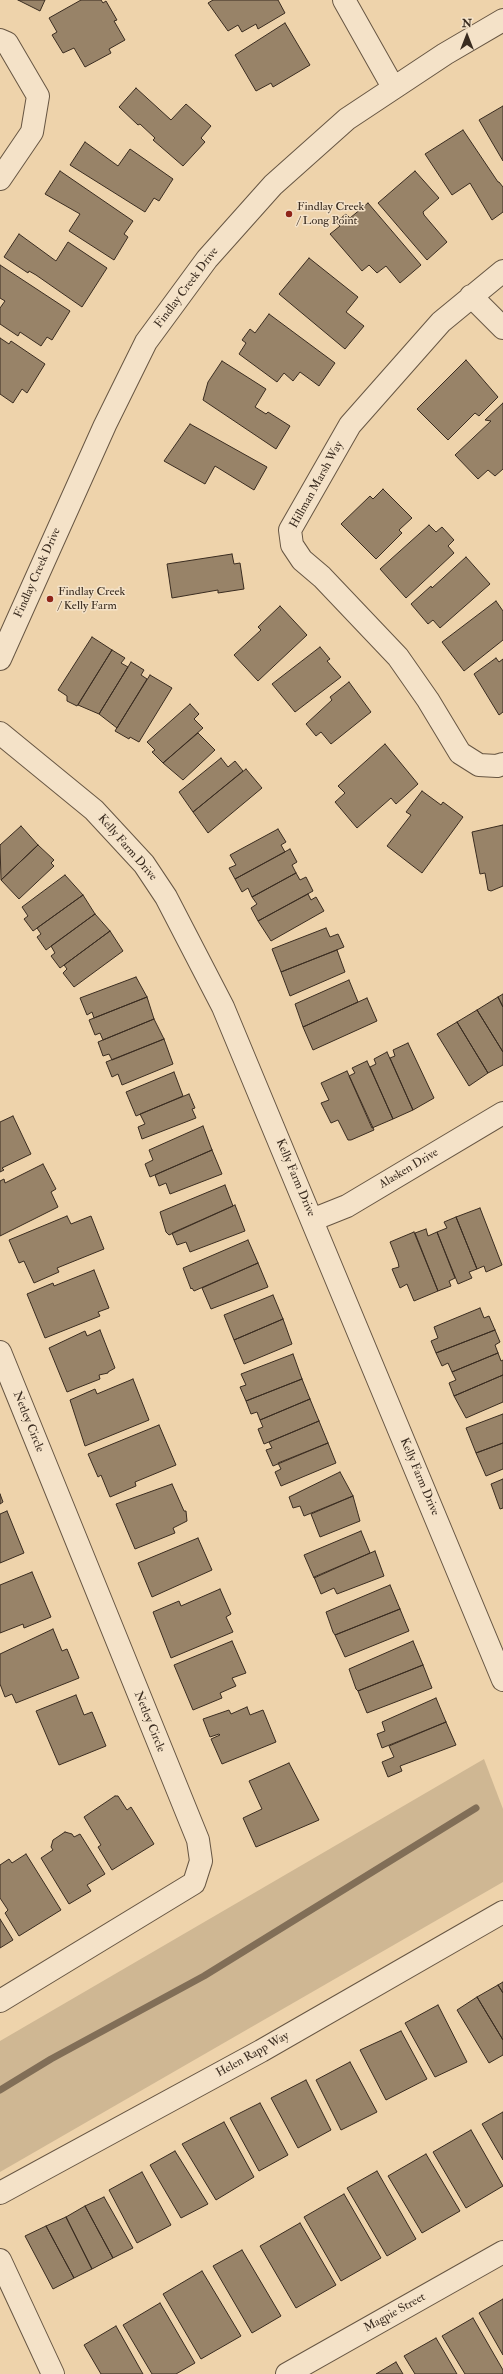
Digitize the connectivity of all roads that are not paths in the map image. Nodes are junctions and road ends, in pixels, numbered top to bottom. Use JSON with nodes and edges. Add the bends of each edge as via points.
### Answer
{"nodes":[{"id":1,"x":344,"y":0,"type":"edge"},
{"id":2,"x":503,"y":20,"type":"edge"},
{"id":3,"x":0,"y":40,"type":"edge"},
{"id":4,"x":393,"y":87,"type":"junction"},
{"id":5,"x":0,"y":179,"type":"edge"},
{"id":6,"x":503,"y":271,"type":"edge"},
{"id":7,"x":471,"y":296,"type":"junction"},
{"id":8,"x":503,"y":328,"type":"edge"},
{"id":9,"x":0,"y":660,"type":"edge"},
{"id":10,"x":0,"y":733,"type":"edge"},
{"id":11,"x":503,"y":764,"type":"edge"},
{"id":12,"x":503,"y":1113,"type":"edge"},
{"id":13,"x":312,"y":1220,"type":"junction"},
{"id":14,"x":0,"y":1352,"type":"edge"},
{"id":15,"x":503,"y":1680,"type":"edge"},
{"id":16,"x":503,"y":1912,"type":"edge"},
{"id":17,"x":0,"y":2001,"type":"edge"},
{"id":18,"x":0,"y":2193,"type":"edge"},
{"id":19,"x":503,"y":2252,"type":"edge"},
{"id":20,"x":0,"y":2260,"type":"edge"},
{"id":21,"x":53,"y":2374,"type":"edge"},
{"id":22,"x":287,"y":2374,"type":"edge"}],
"edges":[{"from":1,"to":4,"type":"street"},
{"from":2,"to":4,"type":"street","name":"Findlay Creek Drive"},
{"from":3,"to":5,"type":"street","via":[[7,43],[38,96],[32,132]]},
{"from":4,"to":9,"type":"street","name":"Findlay Creek Drive","via":[[347,118],[273,185],[207,259],[146,342],[105,424]]},
{"from":6,"to":7,"type":"street","name":"Hillman Marsh Way"},
{"from":7,"to":8,"type":"street"},
{"from":7,"to":11,"type":"street","name":"Hillman Marsh Way","via":[[409,355],[350,424],[290,530],[292,544],[302,560],[322,577],[398,658],[460,752],[479,765]]},
{"from":10,"to":13,"type":"street","name":"Kelly Farm Drive","via":[[94,810],[157,881],[223,1007]]},
{"from":12,"to":13,"type":"street","name":"Alasken Drive","via":[[347,1206]]},
{"from":13,"to":15,"type":"street","name":"Kelly Farm Drive"},
{"from":14,"to":17,"type":"street","name":"Netley Circle","via":[[198,1840],[201,1862],[194,1883]]},
{"from":16,"to":18,"type":"street","name":"Helen Rapp Way","via":[[261,2051]]},
{"from":19,"to":22,"type":"street","name":"Magpie Street"},
{"from":20,"to":21,"type":"street"}]}
